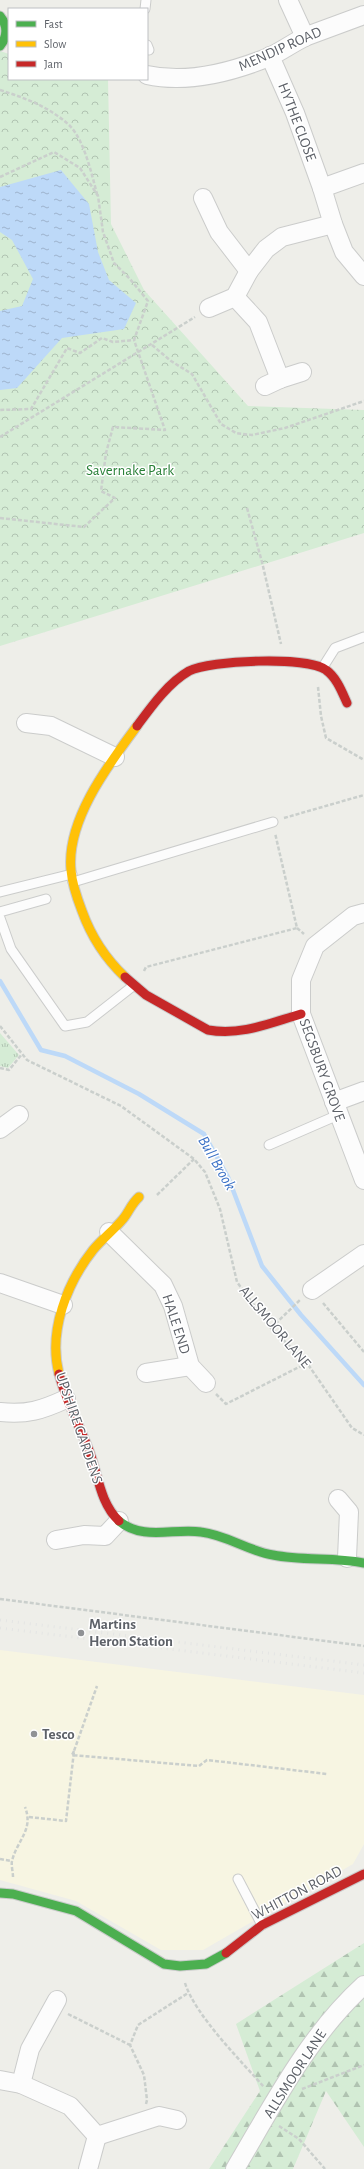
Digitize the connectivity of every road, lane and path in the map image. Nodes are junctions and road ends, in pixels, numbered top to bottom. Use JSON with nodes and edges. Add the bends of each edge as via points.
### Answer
{"nodes":[{"id":1,"x":288,"y":0,"type":"edge"},
{"id":2,"x":364,"y":15,"type":"edge"},
{"id":3,"x":0,"y":16,"type":"edge"},
{"id":4,"x":305,"y":37,"type":"junction"},
{"id":5,"x":5,"y":40,"type":"edge"},
{"id":6,"x":270,"y":56,"type":"junction"},
{"id":7,"x":148,"y":75,"type":"edge"},
{"id":8,"x":0,"y":90,"type":"edge"},
{"id":9,"x":364,"y":173,"type":"edge"},
{"id":10,"x":0,"y":177,"type":"edge"},
{"id":11,"x":322,"y":188,"type":"junction"},
{"id":12,"x":98,"y":196,"type":"junction"},
{"id":13,"x":203,"y":198,"type":"dead end"},
{"id":14,"x":333,"y":224,"type":"junction"},
{"id":15,"x":249,"y":271,"type":"junction"},
{"id":16,"x":364,"y":276,"type":"edge"},
{"id":17,"x":235,"y":297,"type":"junction"},
{"id":18,"x":209,"y":308,"type":"joint"},
{"id":19,"x":134,"y":340,"type":"junction"},
{"id":20,"x":152,"y":345,"type":"junction"},
{"id":21,"x":137,"y":352,"type":"junction"},
{"id":22,"x":302,"y":372,"type":"dead end"},
{"id":23,"x":364,"y":402,"type":"edge"},
{"id":24,"x":0,"y":410,"type":"edge"},
{"id":25,"x":0,"y":437,"type":"edge"},
{"id":26,"x":248,"y":508,"type":"dead end"},
{"id":27,"x":0,"y":518,"type":"edge"},
{"id":28,"x":364,"y":637,"type":"edge"},
{"id":29,"x":286,"y":662,"type":"junction"},
{"id":30,"x":323,"y":667,"type":"junction"},
{"id":31,"x":347,"y":703,"type":"dead end"},
{"id":32,"x":26,"y":723,"type":"dead end"},
{"id":33,"x":115,"y":757,"type":"junction"},
{"id":34,"x":364,"y":760,"type":"edge"},
{"id":35,"x":364,"y":795,"type":"edge"},
{"id":36,"x":273,"y":822,"type":"junction"},
{"id":37,"x":73,"y":878,"type":"junction"},
{"id":38,"x":0,"y":892,"type":"edge"},
{"id":39,"x":46,"y":899,"type":"dead end"},
{"id":40,"x":0,"y":912,"type":"edge"},
{"id":41,"x":364,"y":913,"type":"edge"},
{"id":42,"x":0,"y":918,"type":"edge"},
{"id":43,"x":146,"y":968,"type":"dead end"},
{"id":44,"x":133,"y":986,"type":"junction"},
{"id":45,"x":301,"y":1014,"type":"junction"},
{"id":46,"x":0,"y":1026,"type":"edge"},
{"id":47,"x":22,"y":1054,"type":"junction"},
{"id":48,"x":0,"y":1068,"type":"edge"},
{"id":49,"x":364,"y":1091,"type":"edge"},
{"id":50,"x":336,"y":1108,"type":"junction"},
{"id":51,"x":19,"y":1115,"type":"dead end"},
{"id":52,"x":0,"y":1129,"type":"edge"},
{"id":53,"x":269,"y":1145,"type":"dead end"},
{"id":54,"x":194,"y":1160,"type":"junction"},
{"id":55,"x":364,"y":1180,"type":"edge"},
{"id":56,"x":139,"y":1196,"type":"dead end"},
{"id":57,"x":156,"y":1196,"type":"dead end"},
{"id":58,"x":109,"y":1232,"type":"junction"},
{"id":59,"x":364,"y":1254,"type":"edge"},
{"id":60,"x":0,"y":1283,"type":"edge"},
{"id":61,"x":312,"y":1290,"type":"joint"},
{"id":62,"x":297,"y":1302,"type":"dead end"},
{"id":63,"x":63,"y":1305,"type":"junction"},
{"id":64,"x":271,"y":1328,"type":"junction"},
{"id":65,"x":364,"y":1352,"type":"edge"},
{"id":66,"x":307,"y":1362,"type":"junction"},
{"id":67,"x":190,"y":1366,"type":"junction"},
{"id":68,"x":146,"y":1373,"type":"dead end"},
{"id":69,"x":206,"y":1383,"type":"joint"},
{"id":70,"x":66,"y":1399,"type":"junction"},
{"id":71,"x":0,"y":1412,"type":"edge"},
{"id":72,"x":364,"y":1435,"type":"edge"},
{"id":73,"x":338,"y":1499,"type":"dead end"},
{"id":74,"x":119,"y":1521,"type":"junction"},
{"id":75,"x":56,"y":1540,"type":"dead end"},
{"id":76,"x":347,"y":1558,"type":"junction"},
{"id":77,"x":364,"y":1562,"type":"edge"},
{"id":78,"x":0,"y":1599,"type":"edge"},
{"id":79,"x":364,"y":1646,"type":"edge"},
{"id":80,"x":97,"y":1686,"type":"dead end"},
{"id":81,"x":74,"y":1751,"type":"junction"},
{"id":82,"x":327,"y":1774,"type":"dead end"},
{"id":83,"x":25,"y":1807,"type":"dead end"},
{"id":84,"x":29,"y":1817,"type":"junction"},
{"id":85,"x":0,"y":1859,"type":"edge"},
{"id":86,"x":12,"y":1861,"type":"junction"},
{"id":87,"x":364,"y":1874,"type":"edge"},
{"id":88,"x":238,"y":1879,"type":"dead end"},
{"id":89,"x":0,"y":1893,"type":"edge"},
{"id":90,"x":13,"y":1894,"type":"junction"},
{"id":91,"x":262,"y":1925,"type":"junction"},
{"id":92,"x":180,"y":1966,"type":"junction"},
{"id":93,"x":364,"y":1985,"type":"edge"},
{"id":94,"x":188,"y":1993,"type":"junction"},
{"id":95,"x":56,"y":2003,"type":"joint"},
{"id":96,"x":130,"y":2045,"type":"junction"},
{"id":97,"x":364,"y":2065,"type":"edge"},
{"id":98,"x":0,"y":2080,"type":"edge"},
{"id":99,"x":21,"y":2084,"type":"junction"},
{"id":100,"x":276,"y":2099,"type":"junction"},
{"id":101,"x":266,"y":2118,"type":"junction"},
{"id":102,"x":177,"y":2120,"type":"dead end"},
{"id":103,"x":139,"y":2122,"type":"junction"},
{"id":104,"x":97,"y":2136,"type":"junction"},
{"id":105,"x":88,"y":2169,"type":"edge"},
{"id":106,"x":235,"y":2169,"type":"edge"},
{"id":107,"x":325,"y":2169,"type":"edge"}],
"edges":[{"from":1,"to":4,"type":"street"},
{"from":2,"to":4,"type":"street","name":"MENDIP ROAD"},
{"from":3,"to":5,"type":"street","via":[[7,29]]},
{"from":4,"to":6,"type":"street","name":"MENDIP ROAD"},
{"from":6,"to":7,"type":"street","name":"MENDIP ROAD","via":[[233,70],[198,76]]},
{"from":6,"to":11,"type":"street","name":"HYTHE CLOSE","via":[[295,113]]},
{"from":8,"to":12,"type":"path","via":[[35,101],[70,126],[87,158]]},
{"from":9,"to":11,"type":"street"},
{"from":10,"to":12,"type":"path","via":[[54,152],[80,168]]},
{"from":11,"to":14,"type":"street","name":"HYTHE CLOSE"},
{"from":12,"to":19,"type":"path","via":[[103,232],[114,263],[148,301]]},
{"from":13,"to":15,"type":"street","via":[[219,232]]},
{"from":14,"to":15,"type":"street","via":[[282,237],[266,249]]},
{"from":14,"to":16,"type":"street","name":"HYTHE CLOSE","via":[[344,252]]},
{"from":15,"to":17,"type":"street"},
{"from":17,"to":18,"type":"street"},
{"from":17,"to":22,"type":"street","via":[[258,322],[272,382]]},
{"from":18,"to":20,"type":"path"},
{"from":19,"to":21,"type":"path"},
{"from":19,"to":24,"type":"path","via":[[113,342],[102,338],[80,353],[67,348],[31,409]]},
{"from":20,"to":21,"type":"path"},
{"from":20,"to":23,"type":"path","via":[[192,374],[221,424],[236,433],[252,435],[285,428]]},
{"from":21,"to":25,"type":"path"},
{"from":21,"to":27,"type":"path","via":[[165,430],[113,427],[106,453],[101,492],[115,498],[84,527]]},
{"from":26,"to":29,"type":"path"},
{"from":28,"to":30,"type":"lane","via":[[335,648]]},
{"from":29,"to":30,"type":"street"},
{"from":29,"to":33,"type":"street","via":[[233,663],[190,670],[174,680]]},
{"from":30,"to":31,"type":"street","via":[[337,682]]},
{"from":30,"to":34,"type":"path","via":[[317,689],[326,738]]},
{"from":32,"to":33,"type":"street","via":[[51,726]]},
{"from":33,"to":37,"type":"street","via":[[80,820],[71,868]]},
{"from":35,"to":36,"type":"path"},
{"from":36,"to":37,"type":"lane"},
{"from":36,"to":43,"type":"path","via":[[297,928]]},
{"from":37,"to":38,"type":"lane"},
{"from":37,"to":44,"type":"street","via":[[86,922],[102,953]]},
{"from":39,"to":40,"type":"lane"},
{"from":41,"to":45,"type":"street","name":"SEGSBURY GROVE","via":[[353,916],[315,946],[301,980]]},
{"from":42,"to":44,"type":"lane","via":[[11,949],[65,1026],[87,1022]]},
{"from":44,"to":45,"type":"street","via":[[207,1030],[236,1032]]},
{"from":45,"to":50,"type":"street","name":"SEGSBURY GROVE"},
{"from":46,"to":47,"type":"path","name":"ALLSMOOR LANE"},
{"from":47,"to":48,"type":"path","via":[[9,1070]]},
{"from":47,"to":54,"type":"path","name":"ALLSMOOR LANE","via":[[26,1060],[121,1106]]},
{"from":49,"to":50,"type":"street"},
{"from":50,"to":53,"type":"lane"},
{"from":50,"to":55,"type":"street","name":"SEGSBURY GROVE"},
{"from":51,"to":52,"type":"street"},
{"from":54,"to":57,"type":"path"},
{"from":54,"to":64,"type":"path","name":"ALLSMOOR LANE","via":[[205,1172],[220,1209],[237,1282]]},
{"from":56,"to":58,"type":"street"},
{"from":58,"to":63,"type":"street","via":[[85,1260]]},
{"from":58,"to":67,"type":"street","name":"HALE END","via":[[163,1285],[173,1306]]},
{"from":59,"to":61,"type":"street"},
{"from":60,"to":63,"type":"street"},
{"from":61,"to":65,"type":"path"},
{"from":62,"to":64,"type":"path"},
{"from":63,"to":70,"type":"street","name":"UPSHIRE GARDENS","via":[[55,1342],[57,1370]]},
{"from":64,"to":66,"type":"path","name":"ALLSMOOR LANE"},
{"from":66,"to":69,"type":"path","via":[[226,1404]]},
{"from":66,"to":72,"type":"path","name":"ALLSMOOR LANE","via":[[352,1428]]},
{"from":67,"to":68,"type":"street","name":"HALE END"},
{"from":67,"to":69,"type":"street","name":"HALE END"},
{"from":70,"to":71,"type":"street","via":[[41,1411],[16,1414]]},
{"from":70,"to":74,"type":"street","name":"UPSHIRE GARDENS","via":[[93,1461],[105,1504]]},
{"from":73,"to":76,"type":"street","via":[[349,1512]]},
{"from":74,"to":75,"type":"street","via":[[105,1536],[84,1535]]},
{"from":74,"to":76,"type":"street","name":"UPSHIRE GARDENS","via":[[145,1532],[183,1531],[218,1535],[271,1555]]},
{"from":76,"to":77,"type":"street","name":"UPSHIRE GARDENS"},
{"from":78,"to":79,"type":"path"},
{"from":80,"to":81,"type":"path"},
{"from":81,"to":82,"type":"path","via":[[72,1755],[199,1766],[207,1760]]},
{"from":81,"to":84,"type":"path","via":[[66,1821]]},
{"from":83,"to":84,"type":"path"},
{"from":84,"to":86,"type":"path","via":[[25,1833]]},
{"from":85,"to":86,"type":"path"},
{"from":86,"to":90,"type":"path"},
{"from":87,"to":91,"type":"street","name":"WHITTON ROAD"},
{"from":88,"to":91,"type":"lane"},
{"from":89,"to":90,"type":"street","name":"WHITTON ROAD"},
{"from":90,"to":92,"type":"street","name":"WHITTON ROAD","via":[[76,1911],[164,1964]]},
{"from":91,"to":92,"type":"street","name":"WHITTON ROAD","via":[[229,1952],[206,1964]]},
{"from":92,"to":94,"type":"path"},
{"from":93,"to":100,"type":"street","name":"ALLSMOOR LANE","via":[[343,2005],[301,2059]]},
{"from":94,"to":96,"type":"path","via":[[138,2024]]},
{"from":94,"to":100,"type":"path","via":[[230,2049]]},
{"from":95,"to":96,"type":"path","via":[[82,2022]]},
{"from":95,"to":99,"type":"street","via":[[30,2050]]},
{"from":96,"to":103,"type":"path","via":[[144,2075],[147,2100]]},
{"from":97,"to":100,"type":"path"},
{"from":98,"to":99,"type":"street"},
{"from":99,"to":104,"type":"street","via":[[70,2106]]},
{"from":100,"to":101,"type":"street","name":"ALLSMOOR LANE"},
{"from":101,"to":106,"type":"street","name":"ALLSMOOR LANE"},
{"from":101,"to":107,"type":"path","via":[[299,2139]]},
{"from":102,"to":103,"type":"street","via":[[159,2116]]},
{"from":103,"to":104,"type":"street"},
{"from":104,"to":105,"type":"street"}]}
